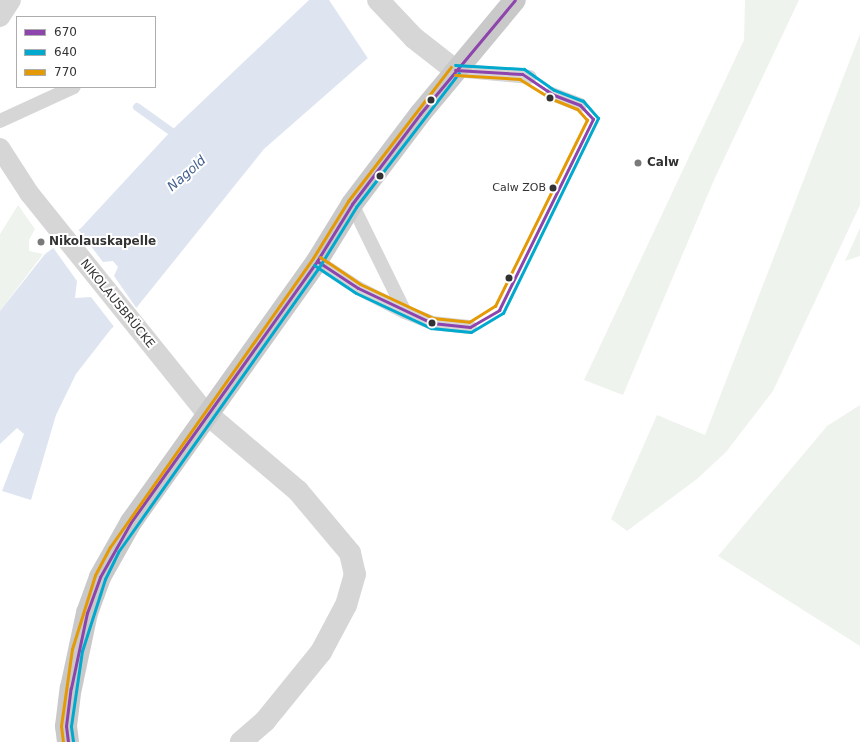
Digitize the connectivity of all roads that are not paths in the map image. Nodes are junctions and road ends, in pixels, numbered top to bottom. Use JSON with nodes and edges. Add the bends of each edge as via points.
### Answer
{"nodes":[{"id":1,"x":11,"y":0,"type":"edge"},
{"id":2,"x":378,"y":0,"type":"edge"},
{"id":3,"x":515,"y":0,"type":"edge"},
{"id":4,"x":0,"y":17,"type":"edge"},
{"id":5,"x":455,"y":70,"type":"junction"},
{"id":6,"x":530,"y":77,"type":"dead end"},
{"id":7,"x":72,"y":88,"type":"edge"},
{"id":8,"x":552,"y":94,"type":"dead end"},
{"id":9,"x":580,"y":105,"type":"dead end"},
{"id":10,"x":0,"y":121,"type":"edge"},
{"id":11,"x":0,"y":148,"type":"edge"},
{"id":12,"x":352,"y":204,"type":"junction"},
{"id":13,"x":317,"y":261,"type":"junction"},
{"id":14,"x":405,"y":312,"type":"junction"},
{"id":15,"x":470,"y":327,"type":"dead end"},
{"id":16,"x":207,"y":414,"type":"junction"},
{"id":17,"x":65,"y":737,"type":"edge"},
{"id":18,"x":241,"y":742,"type":"edge"}],
"edges":[{"from":1,"to":4,"type":"street"},
{"from":2,"to":5,"type":"street","via":[[409,32]]},
{"from":3,"to":5,"type":"main road"},
{"from":5,"to":6,"type":"lane"},
{"from":5,"to":12,"type":"main road"},
{"from":7,"to":10,"type":"lane"},
{"from":8,"to":9,"type":"lane"},
{"from":11,"to":16,"type":"street","name":"NIKOLAUSBRÜCKE","via":[[29,193]]},
{"from":12,"to":13,"type":"main road"},
{"from":12,"to":14,"type":"lane"},
{"from":13,"to":14,"type":"lane","via":[[358,288]]},
{"from":13,"to":16,"type":"main road"},
{"from":14,"to":15,"type":"lane","via":[[432,323]]},
{"from":16,"to":17,"type":"main road","via":[[131,522],[100,577],[77,650]]},
{"from":16,"to":18,"type":"street","via":[[298,491],[350,553],[355,574],[346,605],[321,652],[265,721]]}]}
